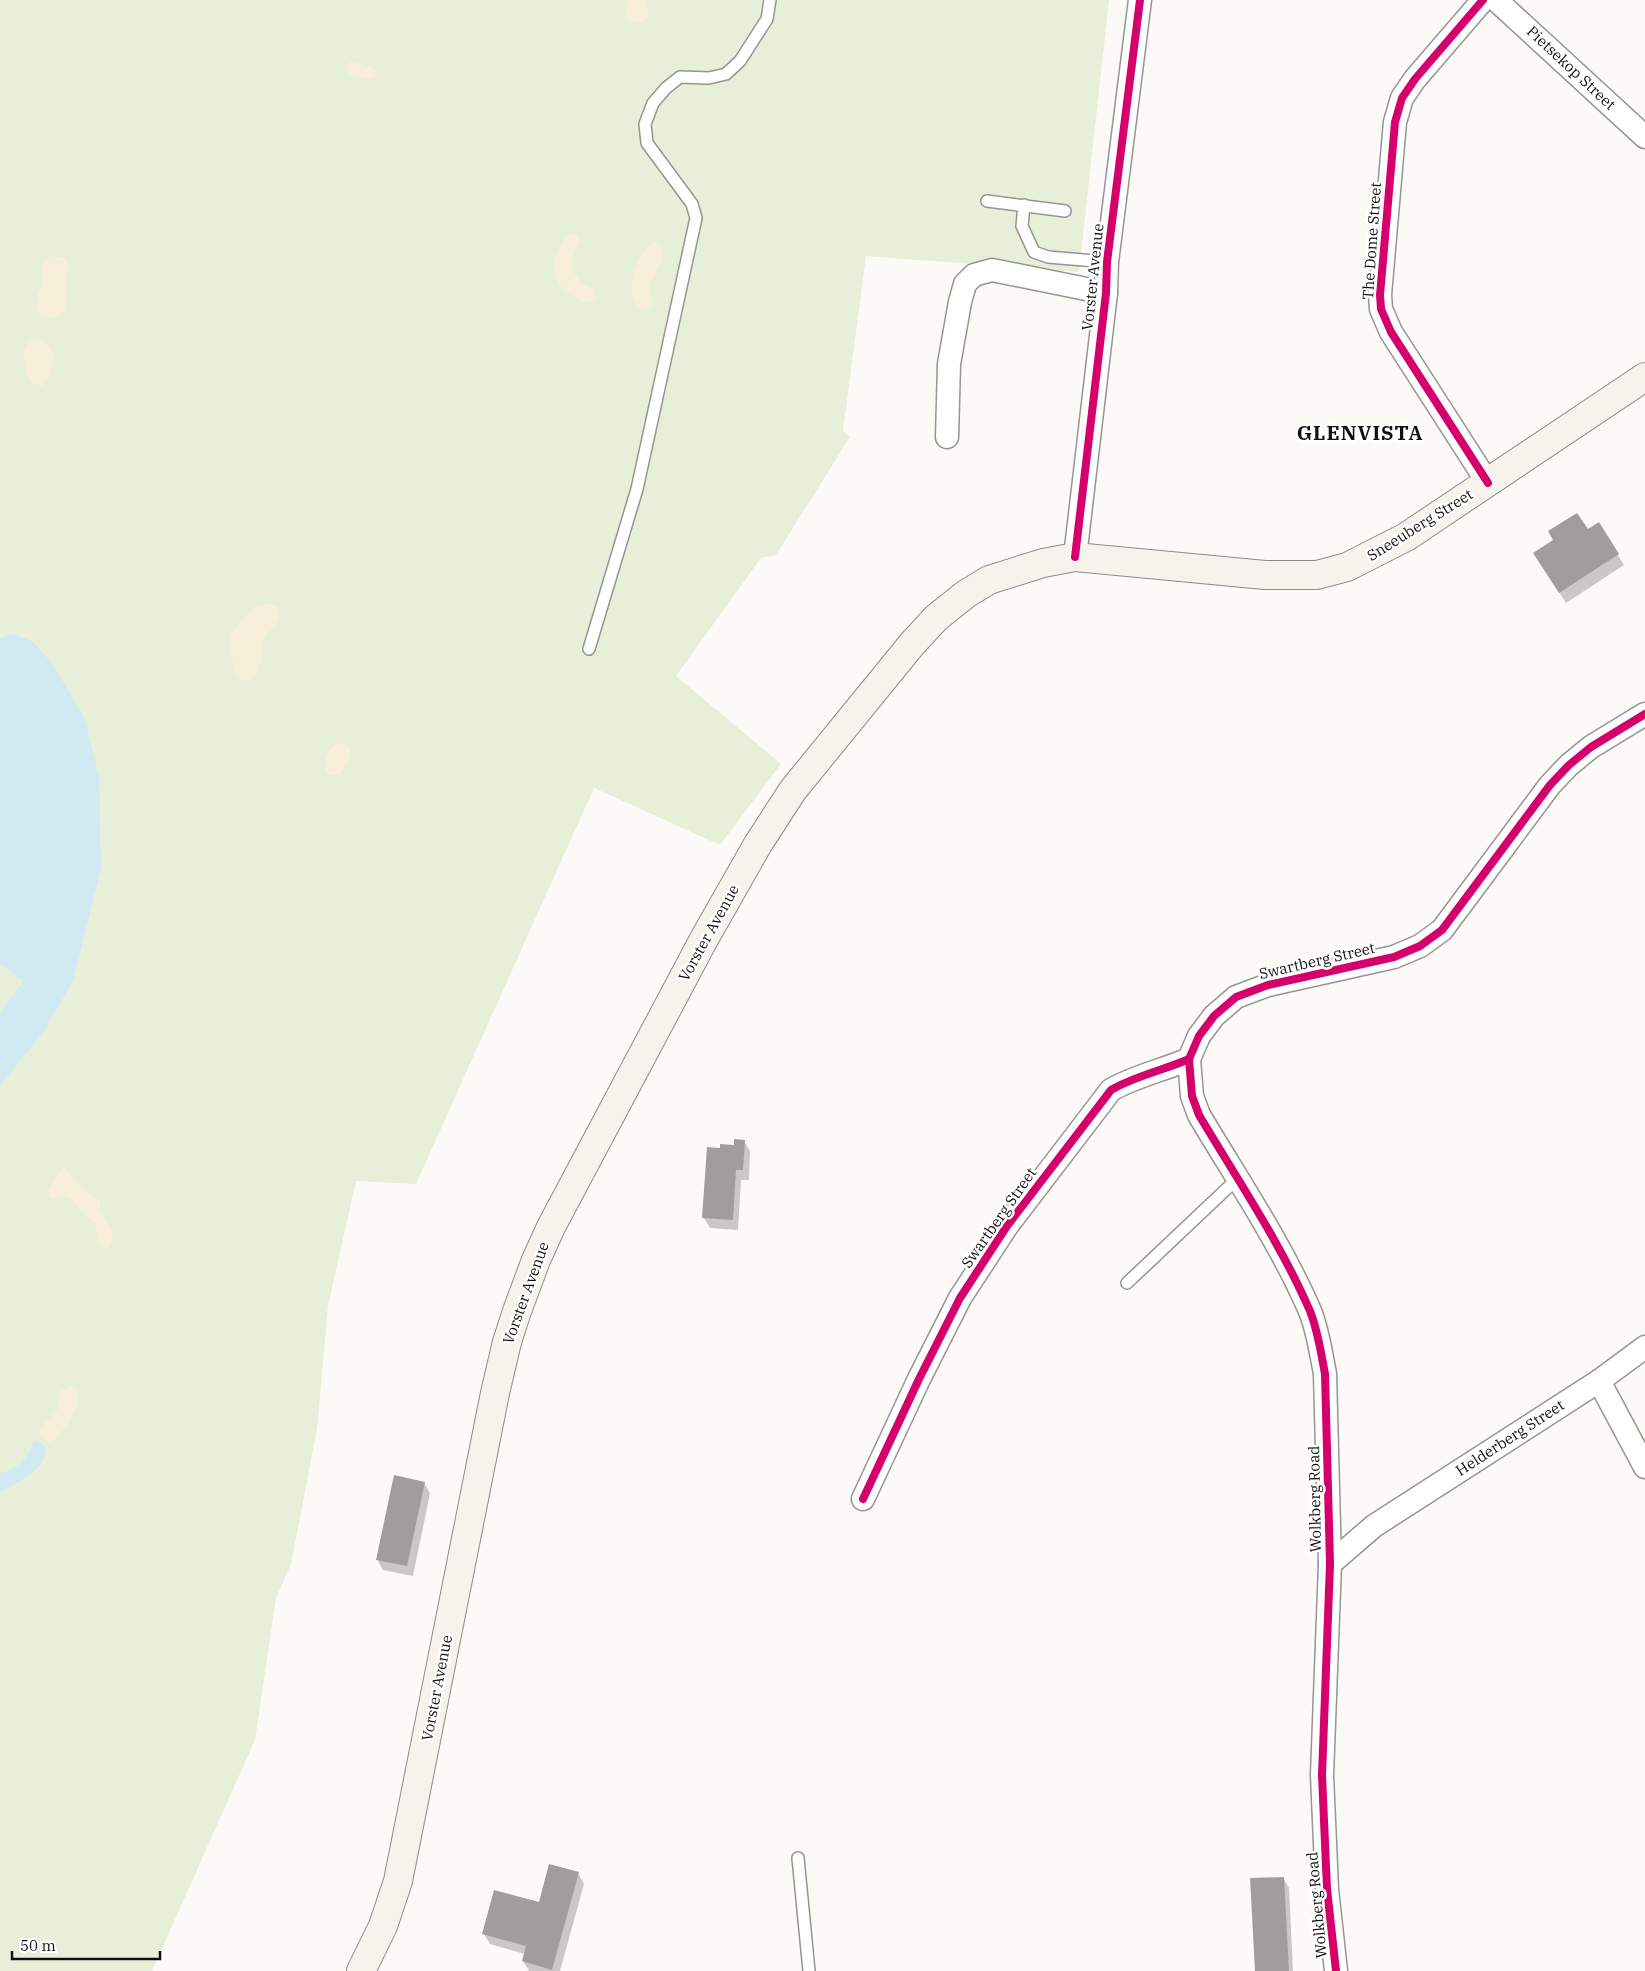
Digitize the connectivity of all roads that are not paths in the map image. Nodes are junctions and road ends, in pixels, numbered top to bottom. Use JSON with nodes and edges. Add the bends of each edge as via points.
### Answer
{"nodes":[{"id":1,"x":770,"y":0,"type":"edge"},
{"id":2,"x":1140,"y":0,"type":"edge"},
{"id":3,"x":1483,"y":0,"type":"edge"},
{"id":4,"x":1496,"y":0,"type":"edge"},
{"id":5,"x":1645,"y":137,"type":"edge"},
{"id":6,"x":987,"y":201,"type":"dead end"},
{"id":7,"x":1024,"y":205,"type":"junction"},
{"id":8,"x":1065,"y":211,"type":"dead end"},
{"id":9,"x":1107,"y":262,"type":"junction"},
{"id":10,"x":1106,"y":292,"type":"junction"},
{"id":11,"x":1645,"y":377,"type":"edge"},
{"id":12,"x":946,"y":437,"type":"dead end"},
{"id":13,"x":1488,"y":483,"type":"junction"},
{"id":14,"x":1075,"y":557,"type":"junction"},
{"id":15,"x":589,"y":649,"type":"dead end"},
{"id":16,"x":1645,"y":714,"type":"edge"},
{"id":17,"x":1189,"y":1059,"type":"junction"},
{"id":18,"x":1237,"y":1179,"type":"junction"},
{"id":19,"x":1127,"y":1282,"type":"dead end"},
{"id":20,"x":1645,"y":1347,"type":"edge"},
{"id":21,"x":1599,"y":1381,"type":"junction"},
{"id":22,"x":1645,"y":1467,"type":"edge"},
{"id":23,"x":863,"y":1499,"type":"dead end"},
{"id":24,"x":1374,"y":1526,"type":"junction"},
{"id":25,"x":1330,"y":1530,"type":"junction"},
{"id":26,"x":1330,"y":1564,"type":"junction"},
{"id":27,"x":798,"y":1858,"type":"dead end"},
{"id":28,"x":361,"y":1971,"type":"edge"},
{"id":29,"x":809,"y":1971,"type":"edge"},
{"id":30,"x":1336,"y":1971,"type":"edge"}],
"edges":[{"from":1,"to":15,"type":"lane","via":[[767,19],[740,61],[726,74],[709,78],[680,77],[653,103],[645,124],[647,143],[692,204],[696,218],[636,489]]},
{"from":2,"to":9,"type":"street","name":"Vorster Avenue"},
{"from":3,"to":13,"type":"street","name":"The Dome Street","via":[[1402,98],[1395,122],[1380,295],[1381,309],[1391,332]]},
{"from":4,"to":5,"type":"street","name":"Pietsekop Street"},
{"from":6,"to":7,"type":"lane"},
{"from":7,"to":8,"type":"lane"},
{"from":7,"to":9,"type":"lane","via":[[1022,226],[1034,252],[1048,257]]},
{"from":9,"to":10,"type":"street","name":"Vorster Avenue"},
{"from":10,"to":12,"type":"street","via":[[992,270],[974,275],[965,284],[954,324]]},
{"from":10,"to":14,"type":"street","name":"Vorster Avenue"},
{"from":11,"to":13,"type":"main road","name":"Sneeuberg Street"},
{"from":13,"to":14,"type":"main road","name":"Sneeuberg Street","via":[[1406,537],[1361,561],[1317,574],[1265,575]]},
{"from":14,"to":28,"type":"main road","name":"Vorster Avenue","via":[[989,580],[936,618],[793,790],[758,844],[704,940],[551,1227],[506,1342],[398,1881],[383,1926]]},
{"from":16,"to":17,"type":"street","name":"Swartberg Street","via":[[1591,746],[1568,765],[1442,930],[1420,946],[1394,957],[1268,985],[1236,997],[1214,1016],[1199,1036]]},
{"from":17,"to":18,"type":"street","name":"Wolkberg Road","via":[[1192,1096],[1199,1115]]},
{"from":17,"to":23,"type":"street","name":"Swartberg Street","via":[[1111,1090],[1007,1226],[960,1298]]},
{"from":18,"to":19,"type":"lane"},
{"from":18,"to":25,"type":"street","name":"Wolkberg Road","via":[[1299,1290],[1320,1344],[1325,1374]]},
{"from":20,"to":21,"type":"street","name":"Helderberg Street"},
{"from":21,"to":22,"type":"street"},
{"from":21,"to":24,"type":"street","name":"Helderberg Street"},
{"from":24,"to":25,"type":"street"},
{"from":24,"to":26,"type":"street","name":"Helderberg Street"},
{"from":25,"to":26,"type":"street","name":"Wolkberg Road"},
{"from":26,"to":30,"type":"street","name":"Wolkberg Road","via":[[1322,1775],[1327,1889]]},
{"from":27,"to":29,"type":"lane"}]}
